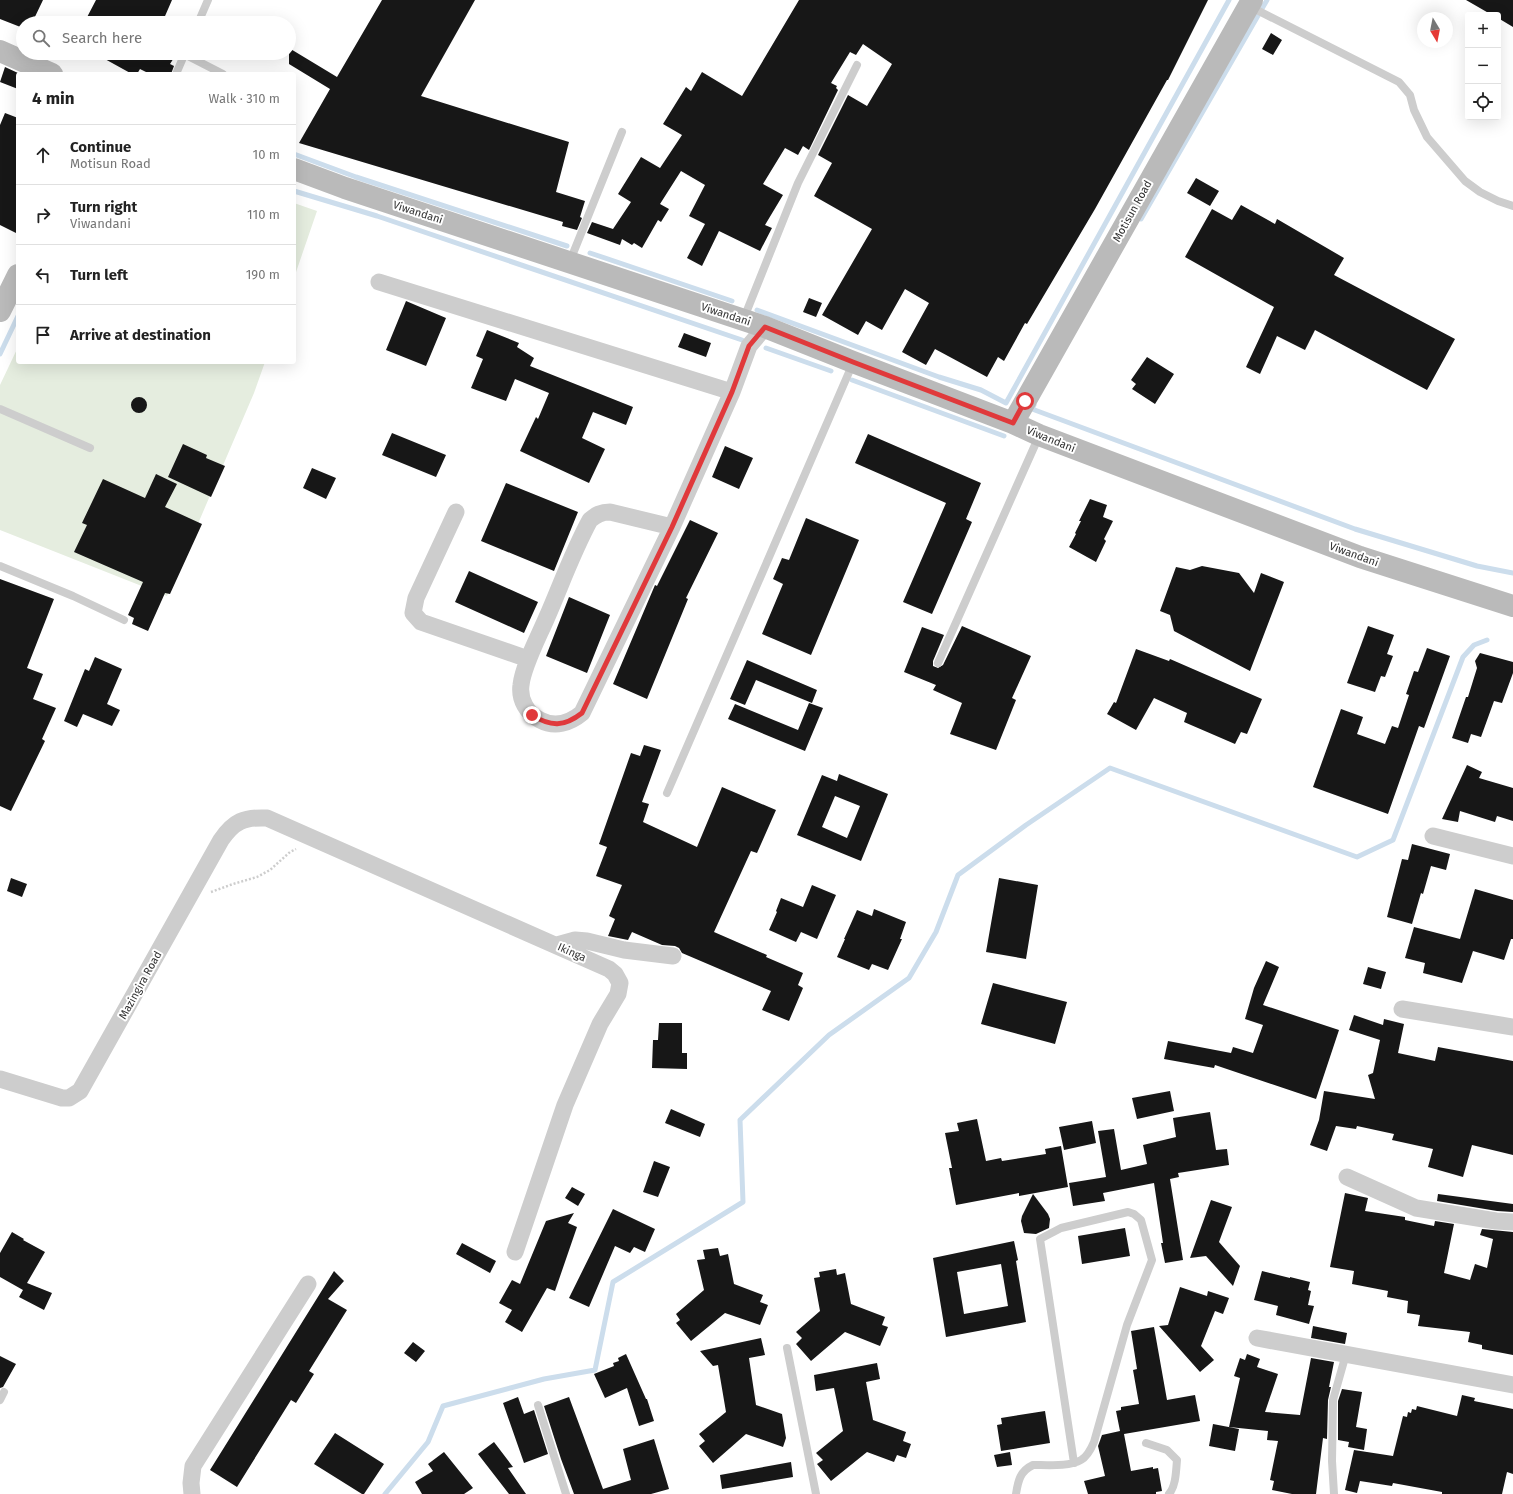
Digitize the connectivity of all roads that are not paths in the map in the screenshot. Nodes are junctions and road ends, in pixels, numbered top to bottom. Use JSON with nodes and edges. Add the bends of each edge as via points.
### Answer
{"nodes":[{"id":1,"x":208,"y":0,"type":"edge"},
{"id":2,"x":1250,"y":3,"type":"edge"},
{"id":3,"x":201,"y":16,"type":"edge"},
{"id":4,"x":0,"y":51,"type":"edge"},
{"id":5,"x":16,"y":58,"type":"edge"},
{"id":6,"x":20,"y":60,"type":"edge"},
{"id":7,"x":182,"y":60,"type":"edge"},
{"id":8,"x":196,"y":60,"type":"edge"},
{"id":9,"x":857,"y":65,"type":"dead end"},
{"id":10,"x":47,"y":72,"type":"edge"},
{"id":11,"x":177,"y":72,"type":"edge"},
{"id":12,"x":219,"y":72,"type":"edge"},
{"id":13,"x":622,"y":132,"type":"dead end"},
{"id":14,"x":296,"y":170,"type":"edge"},
{"id":15,"x":1513,"y":206,"type":"edge"},
{"id":16,"x":570,"y":262,"type":"junction"},
{"id":17,"x":16,"y":279,"type":"edge"},
{"id":18,"x":379,"y":282,"type":"dead end"},
{"id":19,"x":0,"y":311,"type":"edge"},
{"id":20,"x":744,"y":320,"type":"junction"},
{"id":21,"x":765,"y":327,"type":"junction"},
{"id":22,"x":853,"y":362,"type":"junction"},
{"id":23,"x":732,"y":392,"type":"junction"},
{"id":24,"x":0,"y":409,"type":"edge"},
{"id":25,"x":1013,"y":423,"type":"junction"},
{"id":26,"x":1039,"y":435,"type":"junction"},
{"id":27,"x":90,"y":448,"type":"dead end"},
{"id":28,"x":456,"y":512,"type":"dead end"},
{"id":29,"x":672,"y":527,"type":"junction"},
{"id":30,"x":0,"y":566,"type":"edge"},
{"id":31,"x":1513,"y":606,"type":"edge"},
{"id":32,"x":124,"y":620,"type":"dead end"},
{"id":33,"x":528,"y":659,"type":"junction"},
{"id":34,"x":938,"y":663,"type":"dead end"},
{"id":35,"x":667,"y":793,"type":"dead end"},
{"id":36,"x":253,"y":817,"type":"joint"},
{"id":37,"x":1433,"y":836,"type":"dead end"},
{"id":38,"x":1513,"y":856,"type":"edge"},
{"id":39,"x":557,"y":945,"type":"junction"},
{"id":40,"x":673,"y":956,"type":"dead end"},
{"id":41,"x":1402,"y":1009,"type":"dead end"},
{"id":42,"x":1513,"y":1027,"type":"edge"},
{"id":43,"x":0,"y":1079,"type":"edge"},
{"id":44,"x":1347,"y":1177,"type":"dead end"},
{"id":45,"x":1513,"y":1222,"type":"edge"},
{"id":46,"x":515,"y":1252,"type":"dead end"},
{"id":47,"x":308,"y":1284,"type":"dead end"},
{"id":48,"x":1257,"y":1338,"type":"dead end"},
{"id":49,"x":787,"y":1348,"type":"dead end"},
{"id":50,"x":1346,"y":1354,"type":"junction"},
{"id":51,"x":1513,"y":1385,"type":"edge"},
{"id":52,"x":538,"y":1405,"type":"dead end"},
{"id":53,"x":1146,"y":1443,"type":"dead end"},
{"id":54,"x":1074,"y":1463,"type":"junction"},
{"id":55,"x":192,"y":1494,"type":"edge"},
{"id":56,"x":566,"y":1494,"type":"edge"},
{"id":57,"x":816,"y":1494,"type":"edge"},
{"id":58,"x":1016,"y":1494,"type":"edge"},
{"id":59,"x":1169,"y":1494,"type":"edge"},
{"id":60,"x":1334,"y":1494,"type":"edge"}],
"edges":[{"from":1,"to":3,"type":"lane"},
{"from":2,"to":15,"type":"lane","via":[[1399,82],[1410,95],[1427,137],[1465,181],[1480,192]]},
{"from":2,"to":25,"type":"street","name":"Motisun Road"},
{"from":4,"to":5,"type":"street"},
{"from":6,"to":10,"type":"street"},
{"from":7,"to":11,"type":"lane"},
{"from":8,"to":12,"type":"lane"},
{"from":9,"to":20,"type":"lane","via":[[798,183]]},
{"from":13,"to":16,"type":"lane"},
{"from":14,"to":16,"type":"street","name":"Viwandani"},
{"from":16,"to":20,"type":"street","name":"Viwandani"},
{"from":17,"to":19,"type":"street"},
{"from":18,"to":23,"type":"street"},
{"from":20,"to":21,"type":"street","name":"Viwandani"},
{"from":21,"to":22,"type":"street","name":"Viwandani"},
{"from":21,"to":23,"type":"street","via":[[749,346]]},
{"from":22,"to":25,"type":"street","name":"Viwandani"},
{"from":22,"to":35,"type":"lane"},
{"from":23,"to":29,"type":"street"},
{"from":24,"to":27,"type":"lane"},
{"from":25,"to":26,"type":"street","name":"Viwandani"},
{"from":26,"to":31,"type":"street","name":"Viwandani","via":[[1360,556]]},
{"from":26,"to":34,"type":"lane"},
{"from":28,"to":33,"type":"street","via":[[416,598],[413,613],[421,622]]},
{"from":29,"to":33,"type":"street","via":[[610,512],[602,512],[590,520]]},
{"from":29,"to":33,"type":"street","via":[[582,713],[563,724],[541,721],[532,715],[521,696],[521,684]]},
{"from":30,"to":32,"type":"lane"},
{"from":36,"to":39,"type":"street","name":"Ikinga","via":[[266,818]]},
{"from":36,"to":43,"type":"street","name":"Mazingira Road","via":[[240,821],[229,829],[221,840],[80,1091],[69,1098],[62,1098]]},
{"from":37,"to":38,"type":"street"},
{"from":39,"to":40,"type":"street","via":[[575,940],[587,941],[624,950]]},
{"from":39,"to":46,"type":"street","name":"Ikinga","via":[[609,969],[620,982],[618,994],[600,1024],[565,1105]]},
{"from":41,"to":42,"type":"street"},
{"from":44,"to":45,"type":"street","via":[[1416,1208]]},
{"from":47,"to":55,"type":"street","via":[[193,1466]]},
{"from":48,"to":50,"type":"street"},
{"from":49,"to":57,"type":"lane"},
{"from":50,"to":51,"type":"street"},
{"from":50,"to":60,"type":"lane","via":[[1333,1400]]},
{"from":52,"to":56,"type":"lane"},
{"from":53,"to":59,"type":"lane","via":[[1167,1450],[1177,1460],[1176,1474]]},
{"from":54,"to":54,"type":"lane","via":[[1040,1239],[1061,1228],[1128,1212],[1142,1220],[1152,1260],[1127,1325],[1094,1442],[1082,1460]]},
{"from":54,"to":58,"type":"lane","via":[[1033,1465],[1027,1468],[1019,1477]]}]}
